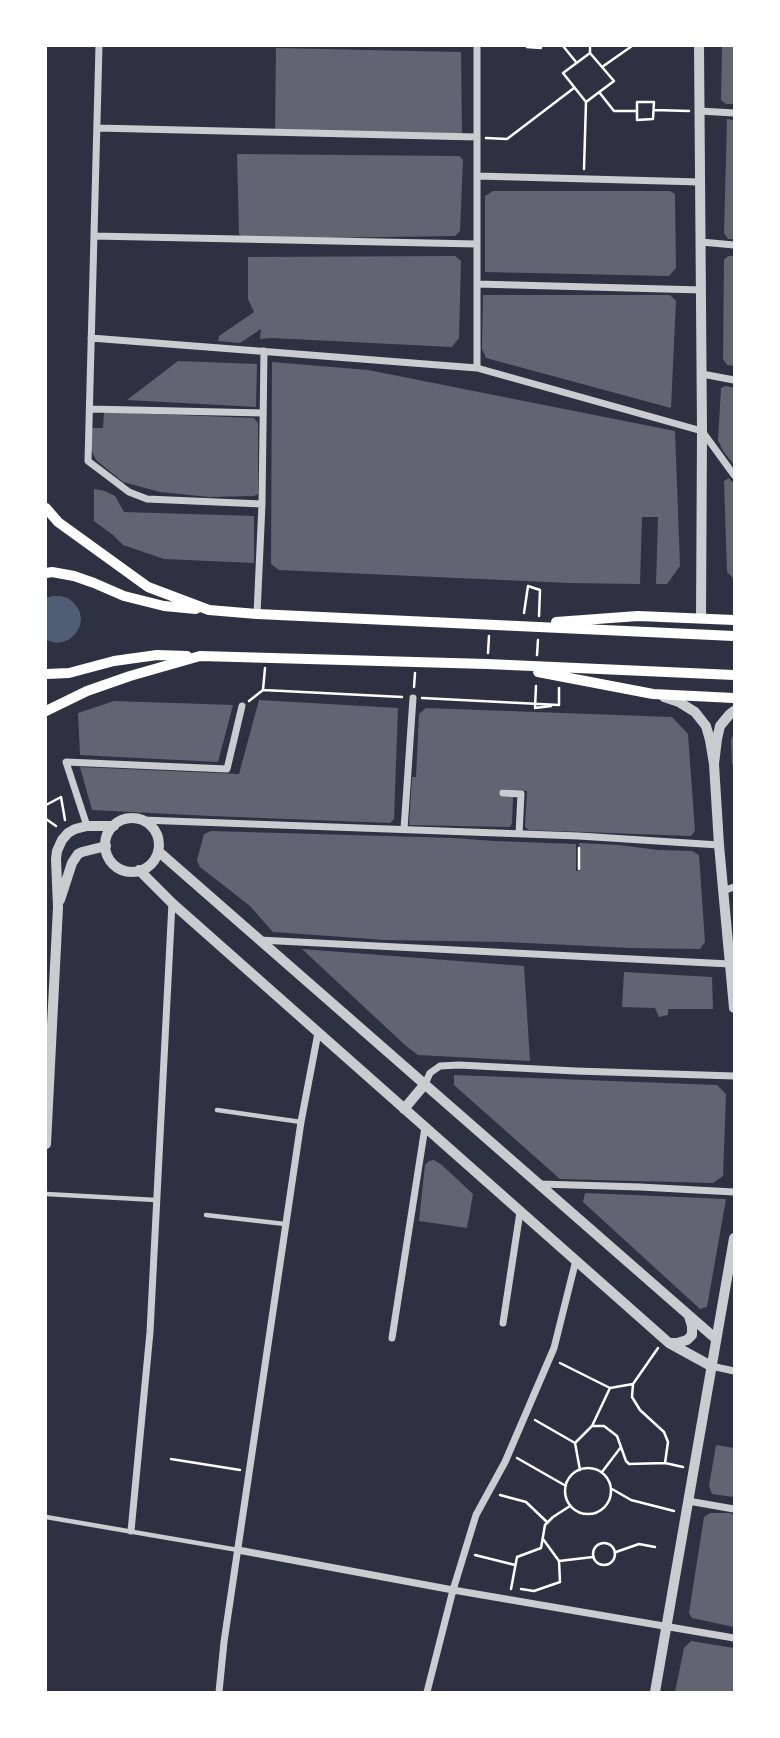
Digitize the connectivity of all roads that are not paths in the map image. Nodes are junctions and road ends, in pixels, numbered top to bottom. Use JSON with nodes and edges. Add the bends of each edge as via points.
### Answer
{"nodes":[{"id":1,"x":99,"y":46,"type":"edge"},
{"id":2,"x":477,"y":46,"type":"edge"},
{"id":3,"x":699,"y":46,"type":"edge"},
{"id":4,"x":701,"y":111,"type":"junction"},
{"id":5,"x":734,"y":113,"type":"edge"},
{"id":6,"x":97,"y":128,"type":"junction"},
{"id":7,"x":477,"y":137,"type":"junction"},
{"id":8,"x":477,"y":176,"type":"junction"},
{"id":9,"x":701,"y":182,"type":"junction"},
{"id":10,"x":94,"y":236,"type":"junction"},
{"id":11,"x":701,"y":242,"type":"junction"},
{"id":12,"x":477,"y":244,"type":"junction"},
{"id":13,"x":734,"y":245,"type":"edge"},
{"id":14,"x":477,"y":284,"type":"junction"},
{"id":15,"x":702,"y":290,"type":"junction"},
{"id":16,"x":92,"y":338,"type":"junction"},
{"id":17,"x":264,"y":351,"type":"junction"},
{"id":18,"x":477,"y":368,"type":"junction"},
{"id":19,"x":702,"y":374,"type":"junction"},
{"id":20,"x":734,"y":380,"type":"edge"},
{"id":21,"x":90,"y":409,"type":"junction"},
{"id":22,"x":263,"y":413,"type":"junction"},
{"id":23,"x":702,"y":431,"type":"junction"},
{"id":24,"x":734,"y":475,"type":"edge"},
{"id":25,"x":262,"y":504,"type":"junction"},
{"id":26,"x":46,"y":508,"type":"edge"},
{"id":27,"x":46,"y":573,"type":"edge"},
{"id":28,"x":209,"y":610,"type":"junction"},
{"id":29,"x":257,"y":614,"type":"junction"},
{"id":30,"x":701,"y":618,"type":"junction"},
{"id":31,"x":734,"y":620,"type":"edge"},
{"id":32,"x":507,"y":626,"type":"junction"},
{"id":33,"x":734,"y":636,"type":"edge"},
{"id":34,"x":200,"y":656,"type":"junction"},
{"id":35,"x":500,"y":665,"type":"junction"},
{"id":36,"x":46,"y":674,"type":"edge"},
{"id":37,"x":734,"y":676,"type":"edge"},
{"id":38,"x":653,"y":694,"type":"junction"},
{"id":39,"x":413,"y":698,"type":"road end"},
{"id":40,"x":734,"y":698,"type":"edge"},
{"id":41,"x":242,"y":706,"type":"road end"},
{"id":42,"x":46,"y":711,"type":"edge"},
{"id":43,"x":734,"y":711,"type":"edge"},
{"id":44,"x":714,"y":764,"type":"junction"},
{"id":45,"x":503,"y":793,"type":"dead end"},
{"id":46,"x":142,"y":820,"type":"junction"},
{"id":47,"x":87,"y":826,"type":"junction"},
{"id":48,"x":114,"y":826,"type":"junction"},
{"id":49,"x":404,"y":829,"type":"junction"},
{"id":50,"x":519,"y":834,"type":"junction"},
{"id":51,"x":719,"y":845,"type":"junction"},
{"id":52,"x":106,"y":846,"type":"junction"},
{"id":53,"x":158,"y":851,"type":"junction"},
{"id":54,"x":139,"y":870,"type":"junction"},
{"id":55,"x":734,"y":887,"type":"edge"},
{"id":56,"x":723,"y":891,"type":"junction"},
{"id":57,"x":172,"y":903,"type":"junction"},
{"id":58,"x":58,"y":907,"type":"junction"},
{"id":59,"x":259,"y":940,"type":"junction"},
{"id":60,"x":730,"y":964,"type":"junction"},
{"id":61,"x":733,"y":979,"type":"edge"},
{"id":62,"x":734,"y":1009,"type":"edge"},
{"id":63,"x":318,"y":1034,"type":"junction"},
{"id":64,"x":734,"y":1076,"type":"edge"},
{"id":65,"x":425,"y":1084,"type":"junction"},
{"id":66,"x":404,"y":1109,"type":"junction"},
{"id":67,"x":217,"y":1110,"type":"dead end"},
{"id":68,"x":301,"y":1122,"type":"junction"},
{"id":69,"x":425,"y":1128,"type":"junction"},
{"id":70,"x":46,"y":1144,"type":"edge"},
{"id":71,"x":539,"y":1184,"type":"junction"},
{"id":72,"x":734,"y":1192,"type":"edge"},
{"id":73,"x":46,"y":1194,"type":"edge"},
{"id":74,"x":157,"y":1200,"type":"junction"},
{"id":75,"x":520,"y":1212,"type":"junction"},
{"id":76,"x":206,"y":1215,"type":"dead end"},
{"id":77,"x":287,"y":1224,"type":"junction"},
{"id":78,"x":734,"y":1241,"type":"edge"},
{"id":79,"x":576,"y":1260,"type":"junction"},
{"id":80,"x":689,"y":1315,"type":"junction"},
{"id":81,"x":503,"y":1323,"type":"dead end"},
{"id":82,"x":392,"y":1338,"type":"dead end"},
{"id":83,"x":716,"y":1339,"type":"junction"},
{"id":84,"x":667,"y":1340,"type":"junction"},
{"id":85,"x":711,"y":1366,"type":"junction"},
{"id":86,"x":734,"y":1371,"type":"edge"},
{"id":87,"x":688,"y":1501,"type":"junction"},
{"id":88,"x":734,"y":1509,"type":"edge"},
{"id":89,"x":46,"y":1517,"type":"edge"},
{"id":90,"x":131,"y":1531,"type":"junction"},
{"id":91,"x":238,"y":1550,"type":"junction"},
{"id":92,"x":453,"y":1590,"type":"junction"},
{"id":93,"x":667,"y":1626,"type":"junction"},
{"id":94,"x":734,"y":1638,"type":"edge"},
{"id":95,"x":219,"y":1692,"type":"edge"},
{"id":96,"x":427,"y":1692,"type":"edge"},
{"id":97,"x":655,"y":1692,"type":"edge"}],
"edges":[{"from":1,"to":6,"type":"street"},
{"from":2,"to":7,"type":"street"},
{"from":3,"to":4,"type":"street"},
{"from":4,"to":5,"type":"street"},
{"from":4,"to":9,"type":"street"},
{"from":6,"to":7,"type":"street"},
{"from":6,"to":10,"type":"street"},
{"from":7,"to":8,"type":"street"},
{"from":8,"to":9,"type":"street"},
{"from":8,"to":12,"type":"street"},
{"from":9,"to":11,"type":"street"},
{"from":10,"to":12,"type":"street"},
{"from":10,"to":16,"type":"street"},
{"from":11,"to":13,"type":"street"},
{"from":11,"to":15,"type":"street"},
{"from":12,"to":14,"type":"street"},
{"from":14,"to":15,"type":"street"},
{"from":14,"to":18,"type":"street"},
{"from":15,"to":19,"type":"street"},
{"from":16,"to":17,"type":"street"},
{"from":16,"to":21,"type":"street"},
{"from":17,"to":18,"type":"street"},
{"from":17,"to":22,"type":"street"},
{"from":18,"to":23,"type":"street"},
{"from":19,"to":20,"type":"street"},
{"from":19,"to":23,"type":"street"},
{"from":21,"to":22,"type":"street"},
{"from":21,"to":25,"type":"street","via":[[88,461],[128,492],[147,499]]},
{"from":22,"to":25,"type":"street"},
{"from":23,"to":24,"type":"street"},
{"from":23,"to":30,"type":"street"},
{"from":25,"to":29,"type":"street"},
{"from":26,"to":28,"type":"main road","via":[[58,522],[148,587]]},
{"from":27,"to":28,"type":"main road","via":[[74,576],[164,606]]},
{"from":28,"to":29,"type":"main road"},
{"from":29,"to":32,"type":"main road"},
{"from":30,"to":31,"type":"main road"},
{"from":30,"to":32,"type":"main road","via":[[638,616]]},
{"from":32,"to":33,"type":"main road"},
{"from":34,"to":35,"type":"main road"},
{"from":34,"to":36,"type":"main road","via":[[157,655]]},
{"from":34,"to":42,"type":"main road","via":[[87,691]]},
{"from":35,"to":37,"type":"main road"},
{"from":35,"to":38,"type":"main road"},
{"from":38,"to":40,"type":"main road"},
{"from":38,"to":44,"type":"street","via":[[695,712],[706,726]]},
{"from":39,"to":49,"type":"street"},
{"from":41,"to":47,"type":"street","via":[[227,769],[66,762]]},
{"from":43,"to":44,"type":"street","via":[[720,726]]},
{"from":44,"to":51,"type":"street"},
{"from":45,"to":50,"type":"street","via":[[521,794]]},
{"from":46,"to":48,"type":"street","via":[[124,819]]},
{"from":46,"to":49,"type":"street"},
{"from":46,"to":53,"type":"street","via":[[155,831]]},
{"from":47,"to":48,"type":"street"},
{"from":47,"to":58,"type":"street","via":[[68,833],[57,851]]},
{"from":48,"to":52,"type":"street"},
{"from":49,"to":50,"type":"street"},
{"from":50,"to":51,"type":"street"},
{"from":51,"to":56,"type":"street"},
{"from":52,"to":54,"type":"street","via":[[112,862],[127,871]]},
{"from":52,"to":58,"type":"street","via":[[74,859]]},
{"from":53,"to":54,"type":"street","via":[[151,863]]},
{"from":53,"to":59,"type":"street"},
{"from":54,"to":57,"type":"street"},
{"from":55,"to":56,"type":"street"},
{"from":56,"to":60,"type":"street"},
{"from":57,"to":63,"type":"street"},
{"from":57,"to":74,"type":"street"},
{"from":58,"to":70,"type":"street"},
{"from":59,"to":60,"type":"street"},
{"from":59,"to":65,"type":"street"},
{"from":60,"to":61,"type":"street"},
{"from":61,"to":62,"type":"street"},
{"from":63,"to":66,"type":"street"},
{"from":63,"to":68,"type":"street"},
{"from":64,"to":65,"type":"street","via":[[459,1065],[440,1066]]},
{"from":65,"to":66,"type":"street"},
{"from":65,"to":71,"type":"street"},
{"from":66,"to":69,"type":"street"},
{"from":67,"to":68,"type":"lane"},
{"from":68,"to":77,"type":"street"},
{"from":69,"to":75,"type":"street"},
{"from":69,"to":82,"type":"street"},
{"from":71,"to":72,"type":"street"},
{"from":71,"to":80,"type":"street"},
{"from":73,"to":74,"type":"lane"},
{"from":74,"to":90,"type":"street"},
{"from":75,"to":79,"type":"street"},
{"from":75,"to":81,"type":"street"},
{"from":76,"to":77,"type":"lane"},
{"from":77,"to":91,"type":"street"},
{"from":78,"to":83,"type":"street"},
{"from":79,"to":84,"type":"street"},
{"from":79,"to":92,"type":"street","via":[[554,1348],[509,1453],[476,1515]]},
{"from":80,"to":83,"type":"street"},
{"from":80,"to":84,"type":"street","via":[[692,1335],[677,1343]]},
{"from":83,"to":85,"type":"street"},
{"from":84,"to":85,"type":"street"},
{"from":85,"to":86,"type":"street"},
{"from":85,"to":87,"type":"street"},
{"from":87,"to":88,"type":"street"},
{"from":87,"to":93,"type":"street"},
{"from":89,"to":90,"type":"lane"},
{"from":90,"to":91,"type":"lane"},
{"from":91,"to":92,"type":"street"},
{"from":91,"to":95,"type":"street"},
{"from":92,"to":93,"type":"street"},
{"from":92,"to":96,"type":"street"},
{"from":93,"to":94,"type":"street"},
{"from":93,"to":97,"type":"street"}]}
